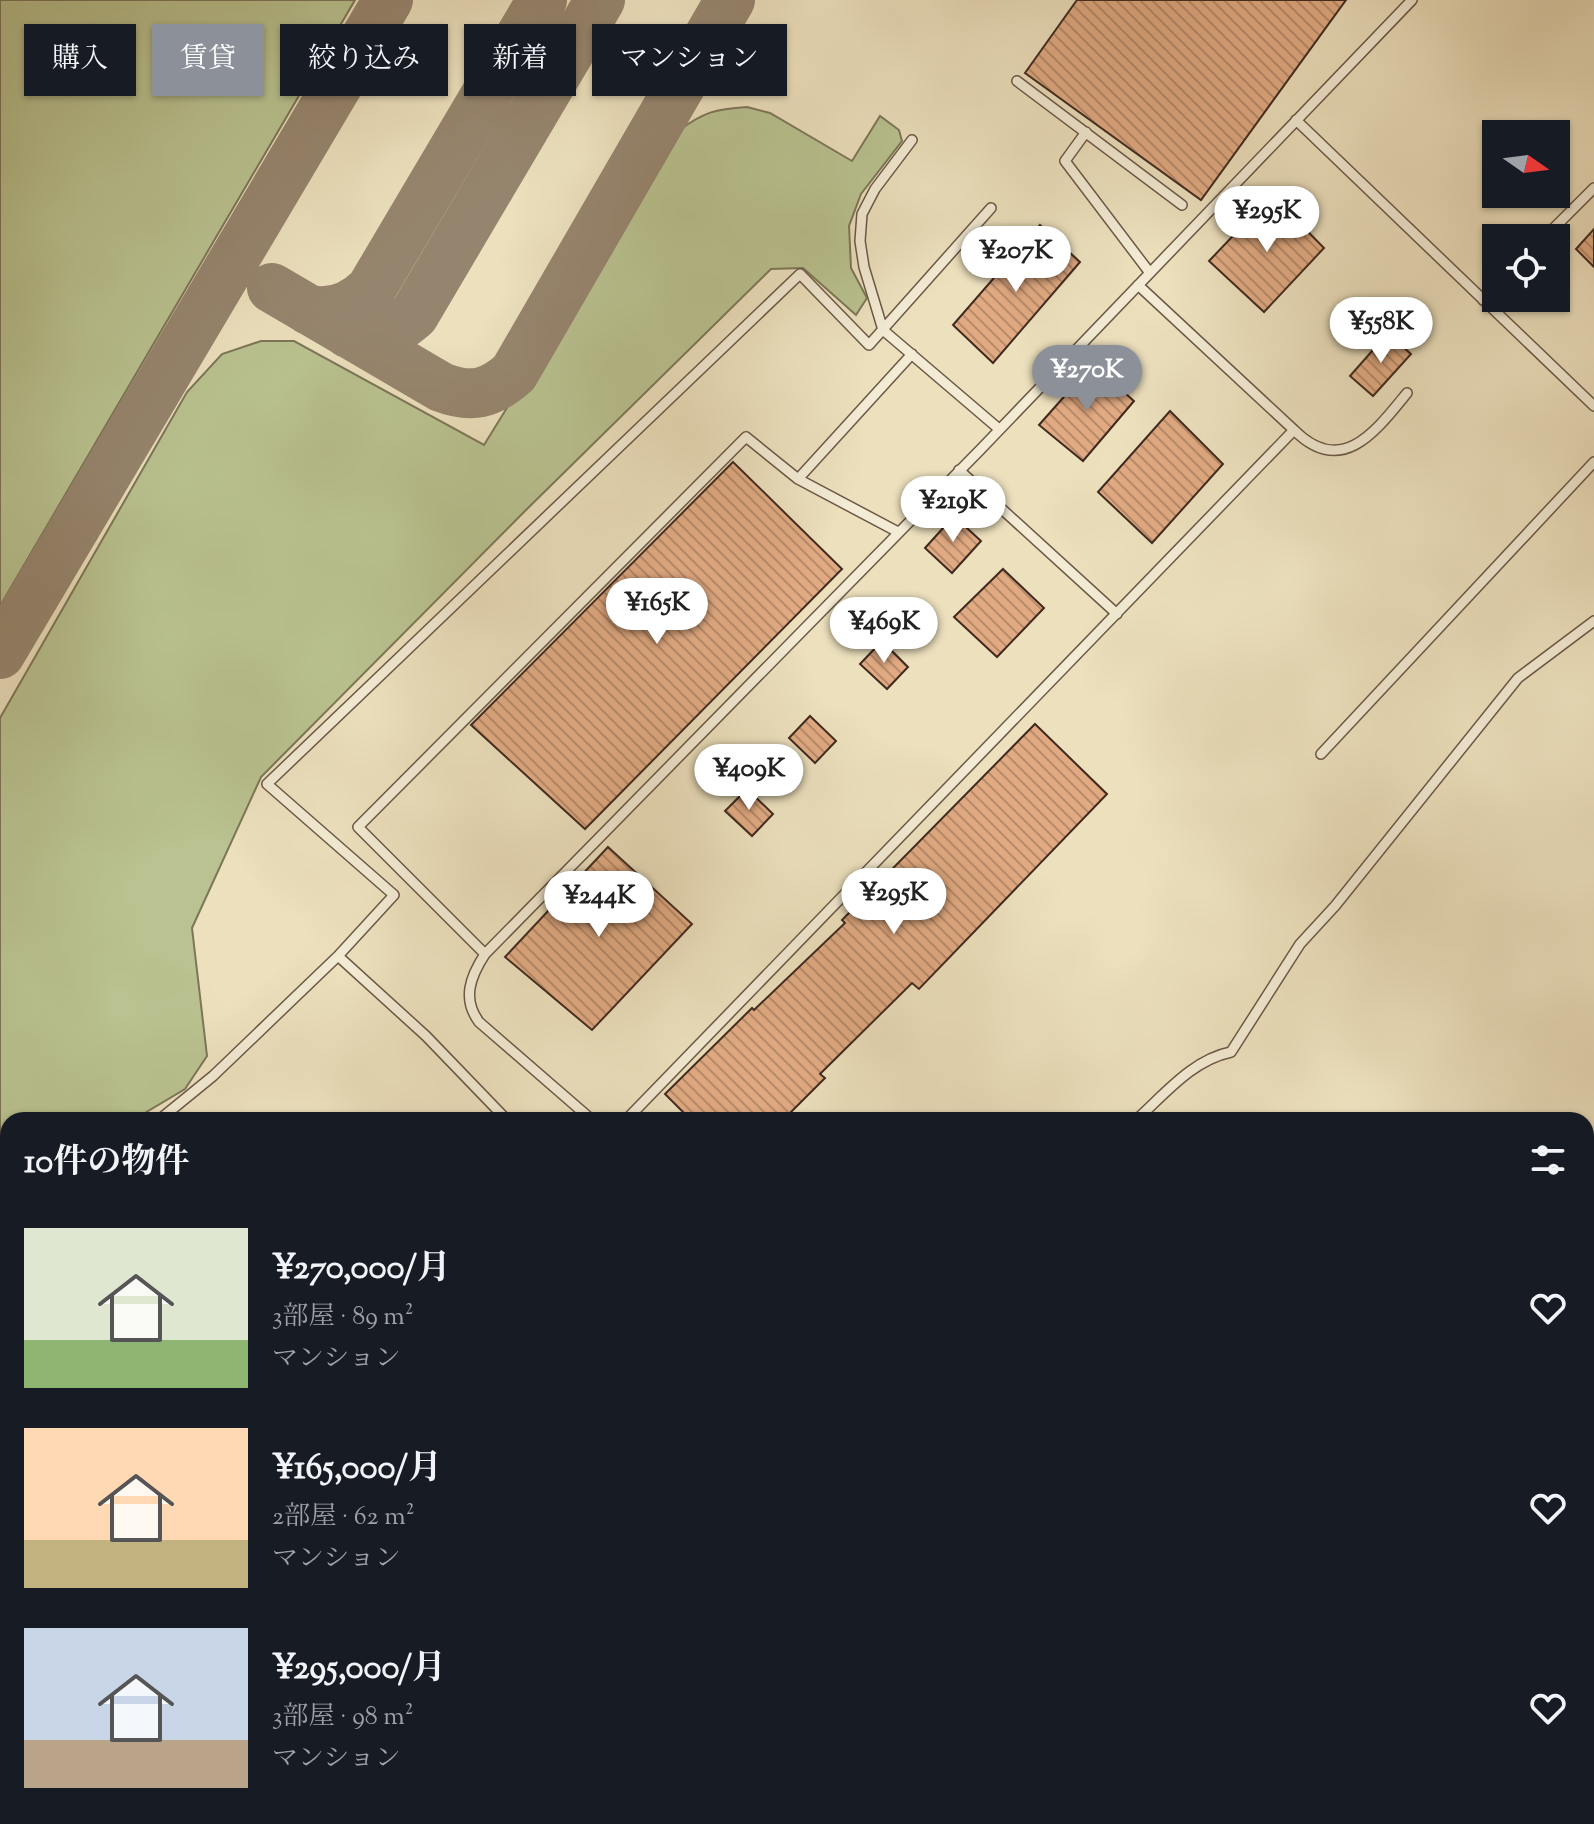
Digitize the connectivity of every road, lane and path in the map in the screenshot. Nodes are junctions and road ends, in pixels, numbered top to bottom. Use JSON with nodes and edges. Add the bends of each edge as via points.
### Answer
{"nodes":[{"id":1,"x":1412,"y":0,"type":"edge"},
{"id":2,"x":1017,"y":81,"type":"dead end"},
{"id":3,"x":1296,"y":120,"type":"junction"},
{"id":4,"x":1086,"y":132,"type":"junction"},
{"id":5,"x":912,"y":140,"type":"dead end"},
{"id":6,"x":1594,"y":188,"type":"edge"},
{"id":7,"x":1182,"y":205,"type":"dead end"},
{"id":8,"x":991,"y":208,"type":"dead end"},
{"id":9,"x":1558,"y":224,"type":"edge"},
{"id":10,"x":1150,"y":273,"type":"junction"},
{"id":11,"x":1138,"y":285,"type":"junction"},
{"id":12,"x":1482,"y":299,"type":"edge"},
{"id":13,"x":1496,"y":312,"type":"edge"},
{"id":14,"x":883,"y":330,"type":"junction"},
{"id":15,"x":912,"y":354,"type":"junction"},
{"id":16,"x":1407,"y":393,"type":"dead end"},
{"id":17,"x":1594,"y":406,"type":"edge"},
{"id":18,"x":999,"y":429,"type":"junction"},
{"id":19,"x":1294,"y":430,"type":"junction"},
{"id":20,"x":1594,"y":462,"type":"edge"},
{"id":21,"x":959,"y":470,"type":"junction"},
{"id":22,"x":798,"y":479,"type":"junction"},
{"id":23,"x":898,"y":532,"type":"junction"},
{"id":24,"x":1117,"y":614,"type":"junction"},
{"id":25,"x":1594,"y":621,"type":"edge"},
{"id":26,"x":1321,"y":754,"type":"dead end"},
{"id":27,"x":485,"y":954,"type":"junction"},
{"id":28,"x":338,"y":956,"type":"junction"},
{"id":29,"x":169,"y":1112,"type":"edge"},
{"id":30,"x":499,"y":1112,"type":"edge"},
{"id":31,"x":583,"y":1112,"type":"edge"},
{"id":32,"x":634,"y":1112,"type":"edge"},
{"id":33,"x":1145,"y":1112,"type":"edge"}],
"edges":[{"from":1,"to":3,"type":"lane"},
{"from":2,"to":4,"type":"lane"},
{"from":3,"to":10,"type":"lane"},
{"from":3,"to":12,"type":"lane"},
{"from":4,"to":7,"type":"lane"},
{"from":4,"to":10,"type":"lane","via":[[1065,161]]},
{"from":5,"to":14,"type":"lane","via":[[862,214],[862,254]]},
{"from":6,"to":9,"type":"lane"},
{"from":8,"to":14,"type":"lane"},
{"from":10,"to":11,"type":"lane"},
{"from":11,"to":18,"type":"lane"},
{"from":11,"to":19,"type":"lane"},
{"from":13,"to":17,"type":"lane"},
{"from":14,"to":15,"type":"lane"},
{"from":14,"to":28,"type":"lane","via":[[869,345],[800,274],[267,784],[394,895]]},
{"from":15,"to":18,"type":"lane"},
{"from":15,"to":22,"type":"lane"},
{"from":16,"to":19,"type":"lane","via":[[1363,442],[1345,449],[1324,450]]},
{"from":18,"to":21,"type":"lane"},
{"from":19,"to":24,"type":"lane"},
{"from":20,"to":26,"type":"lane"},
{"from":21,"to":23,"type":"lane"},
{"from":21,"to":24,"type":"lane"},
{"from":22,"to":23,"type":"lane"},
{"from":22,"to":27,"type":"lane","via":[[746,437],[358,827]]},
{"from":23,"to":27,"type":"lane"},
{"from":24,"to":32,"type":"lane"},
{"from":25,"to":33,"type":"lane","via":[[1518,678],[1300,944],[1231,1052],[1194,1067]]},
{"from":27,"to":31,"type":"lane","via":[[472,979],[470,1009]]},
{"from":28,"to":29,"type":"lane"},
{"from":28,"to":30,"type":"lane"}]}
